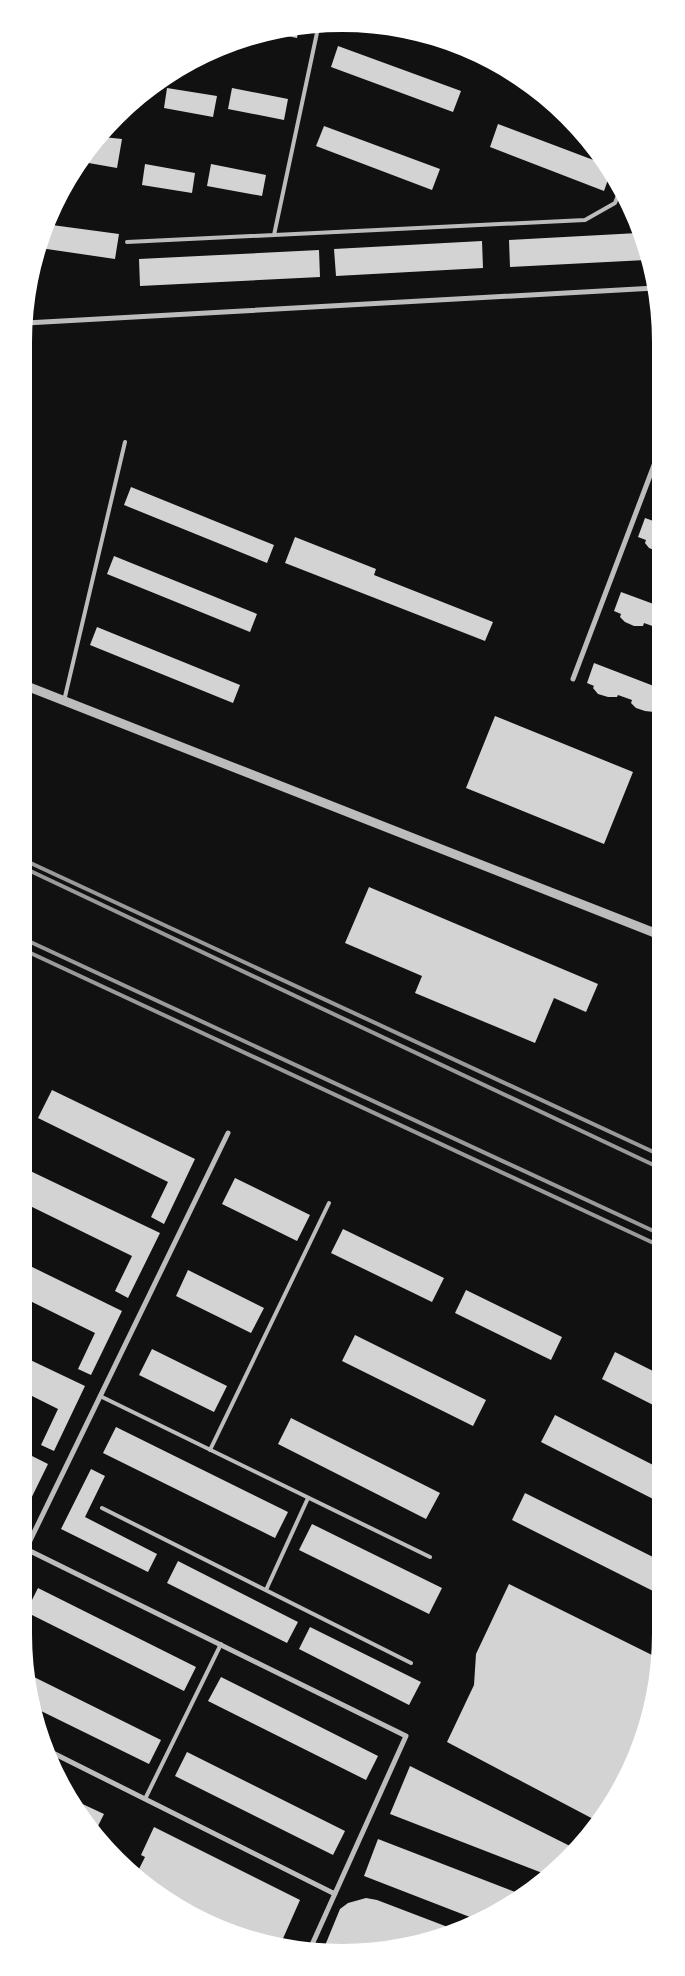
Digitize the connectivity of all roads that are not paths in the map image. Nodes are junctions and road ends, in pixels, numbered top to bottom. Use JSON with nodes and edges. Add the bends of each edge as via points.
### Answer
{"nodes":[{"id":1,"x":317,"y":34,"type":"edge"},
{"id":2,"x":617,"y":198,"type":"edge"},
{"id":3,"x":274,"y":235,"type":"junction"},
{"id":4,"x":127,"y":242,"type":"dead end"},
{"id":5,"x":648,"y":288,"type":"edge"},
{"id":6,"x":33,"y":322,"type":"edge"},
{"id":7,"x":126,"y":442,"type":"dead end"},
{"id":8,"x":652,"y":470,"type":"edge"},
{"id":9,"x":573,"y":679,"type":"dead end"},
{"id":10,"x":32,"y":688,"type":"edge"},
{"id":11,"x":64,"y":701,"type":"junction"},
{"id":12,"x":652,"y":932,"type":"edge"},
{"id":13,"x":228,"y":1133,"type":"dead end"},
{"id":14,"x":328,"y":1203,"type":"dead end"},
{"id":15,"x":100,"y":1396,"type":"junction"},
{"id":16,"x":210,"y":1450,"type":"junction"},
{"id":17,"x":308,"y":1498,"type":"junction"},
{"id":18,"x":102,"y":1508,"type":"dead end"},
{"id":19,"x":32,"y":1537,"type":"edge"},
{"id":20,"x":32,"y":1554,"type":"edge"},
{"id":21,"x":430,"y":1557,"type":"dead end"},
{"id":22,"x":266,"y":1590,"type":"junction"},
{"id":23,"x":220,"y":1644,"type":"junction"},
{"id":24,"x":411,"y":1663,"type":"dead end"},
{"id":25,"x":57,"y":1755,"type":"edge"},
{"id":26,"x":145,"y":1799,"type":"junction"},
{"id":27,"x":335,"y":1894,"type":"junction"},
{"id":28,"x":313,"y":1942,"type":"edge"}],
"edges":[{"from":1,"to":3,"type":"lane"},
{"from":2,"to":3,"type":"lane","via":[[615,203],[586,220]]},
{"from":3,"to":4,"type":"lane"},
{"from":5,"to":6,"type":"street"},
{"from":7,"to":11,"type":"lane"},
{"from":8,"to":9,"type":"street"},
{"from":10,"to":11,"type":"street"},
{"from":11,"to":12,"type":"street"},
{"from":13,"to":15,"type":"street"},
{"from":14,"to":16,"type":"lane"},
{"from":15,"to":16,"type":"lane"},
{"from":15,"to":19,"type":"street"},
{"from":16,"to":17,"type":"lane"},
{"from":17,"to":21,"type":"lane"},
{"from":17,"to":22,"type":"lane"},
{"from":18,"to":22,"type":"lane"},
{"from":20,"to":23,"type":"street"},
{"from":22,"to":24,"type":"lane"},
{"from":23,"to":26,"type":"lane"},
{"from":23,"to":27,"type":"street","via":[[406,1736]]},
{"from":25,"to":26,"type":"street"},
{"from":26,"to":27,"type":"street"},
{"from":27,"to":28,"type":"street"}]}
